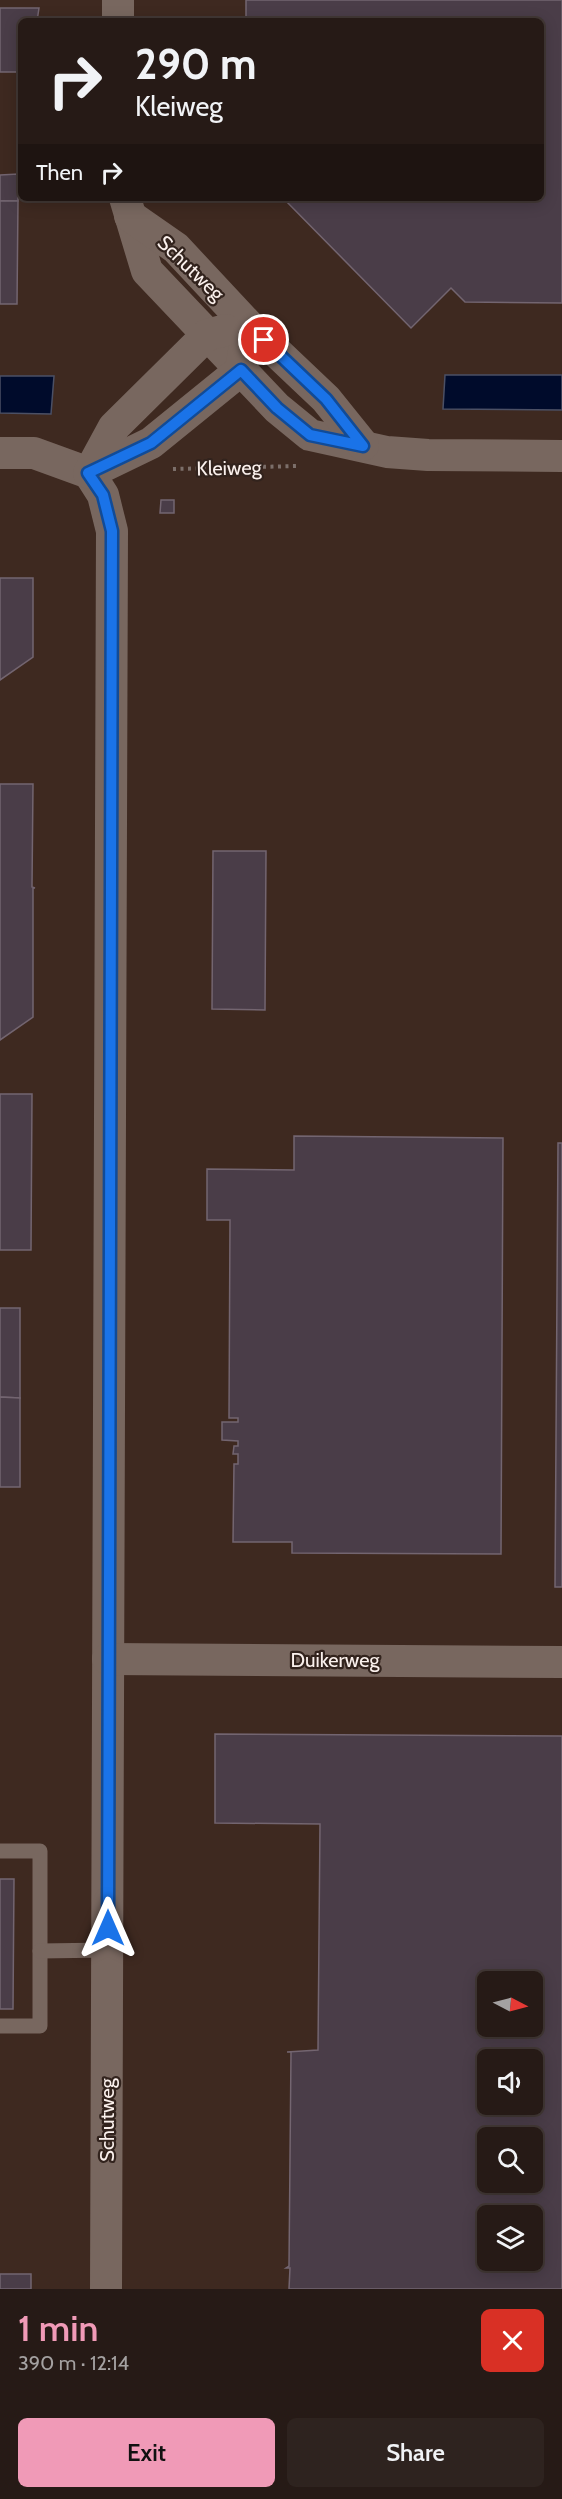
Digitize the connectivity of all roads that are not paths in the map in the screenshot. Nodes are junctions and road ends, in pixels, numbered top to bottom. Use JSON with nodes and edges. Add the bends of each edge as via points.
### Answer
{"nodes":[{"id":1,"x":118,"y":0,"type":"edge"},
{"id":2,"x":118,"y":18,"type":"edge"},
{"id":3,"x":128,"y":207,"type":"edge"},
{"id":4,"x":248,"y":325,"type":"junction"},
{"id":5,"x":207,"y":335,"type":"junction"},
{"id":6,"x":241,"y":370,"type":"junction"},
{"id":7,"x":363,"y":446,"type":"junction"},
{"id":8,"x":0,"y":453,"type":"edge"},
{"id":9,"x":562,"y":456,"type":"edge"},
{"id":10,"x":88,"y":473,"type":"junction"},
{"id":11,"x":108,"y":1659,"type":"junction"},
{"id":12,"x":562,"y":1662,"type":"edge"},
{"id":13,"x":0,"y":1851,"type":"edge"},
{"id":14,"x":108,"y":1950,"type":"junction"},
{"id":15,"x":40,"y":1952,"type":"junction"},
{"id":16,"x":0,"y":2026,"type":"edge"},
{"id":17,"x":106,"y":2289,"type":"edge"}],
"edges":[{"from":1,"to":2,"type":"street"},
{"from":3,"to":4,"type":"street","name":"Schutweg","via":[[176,248]]},
{"from":3,"to":5,"type":"street","name":"Schutweg","via":[[147,272]]},
{"from":4,"to":5,"type":"street"},
{"from":4,"to":6,"type":"street"},
{"from":4,"to":7,"type":"street","via":[[326,399]]},
{"from":5,"to":6,"type":"street"},
{"from":5,"to":10,"type":"street","via":[[114,428]]},
{"from":6,"to":7,"type":"street","via":[[310,435]]},
{"from":6,"to":10,"type":"street","via":[[151,443]]},
{"from":7,"to":9,"type":"street","via":[[428,455]]},
{"from":8,"to":10,"type":"street","via":[[34,453]]},
{"from":10,"to":11,"type":"street","name":"Schutweg","via":[[103,495],[112,531]]},
{"from":11,"to":12,"type":"street","name":"Duikerweg"},
{"from":11,"to":14,"type":"street","name":"Schutweg"},
{"from":13,"to":15,"type":"lane","via":[[40,1851]]},
{"from":14,"to":15,"type":"lane"},
{"from":14,"to":17,"type":"street","name":"Schutweg"},
{"from":15,"to":16,"type":"lane","via":[[40,2026]]}]}
